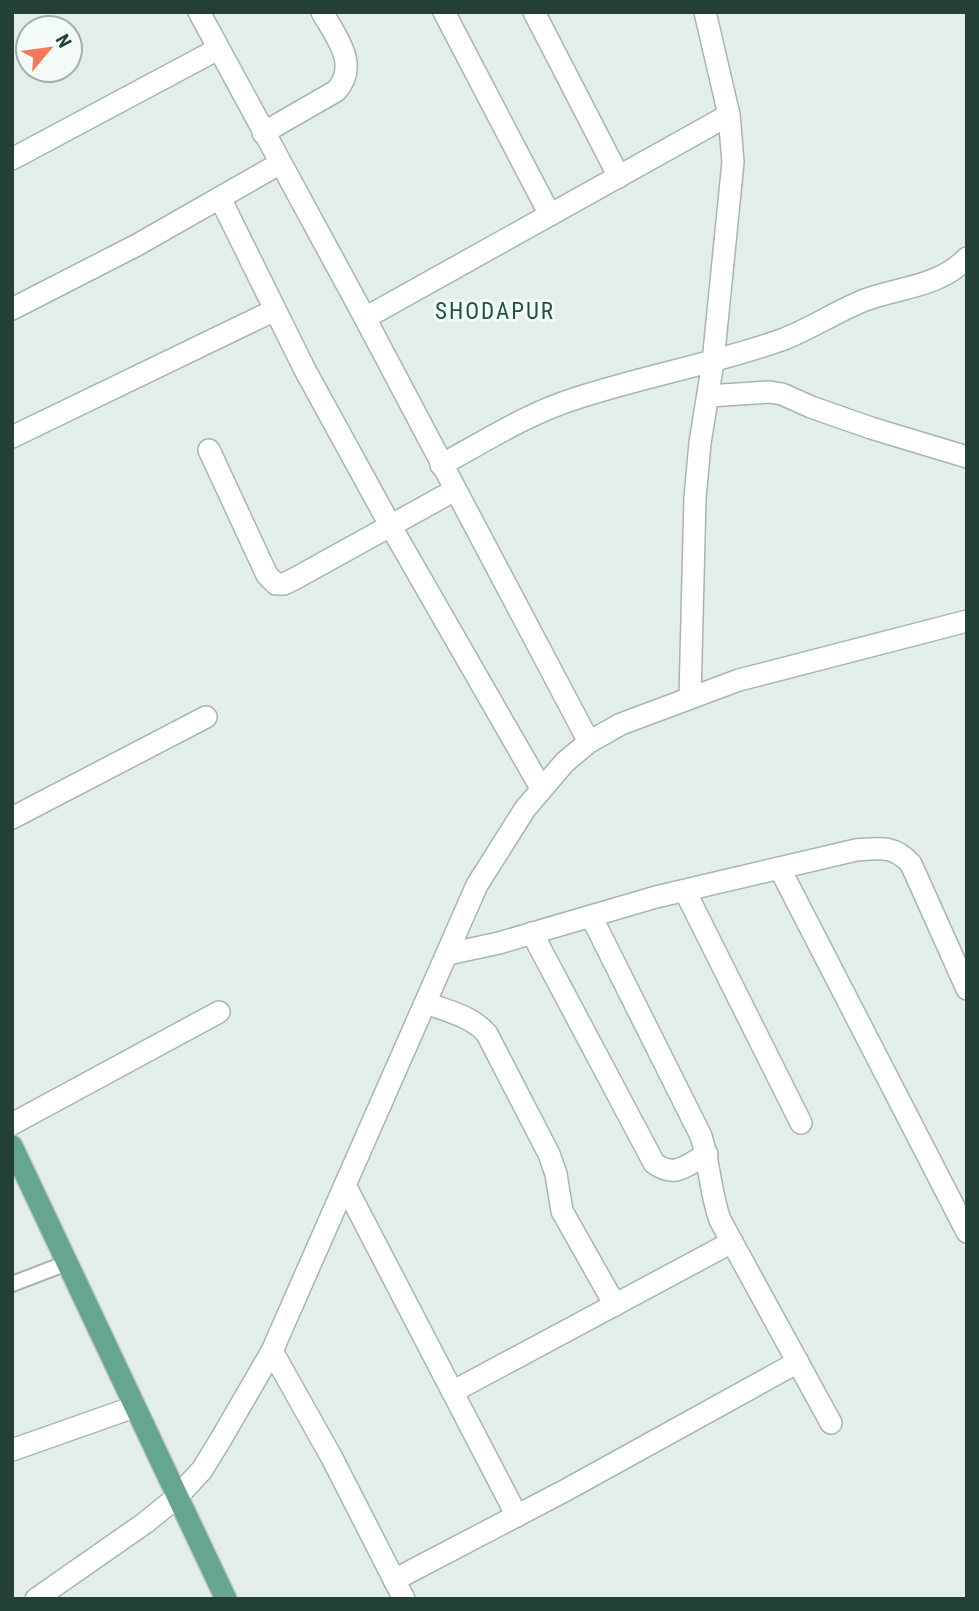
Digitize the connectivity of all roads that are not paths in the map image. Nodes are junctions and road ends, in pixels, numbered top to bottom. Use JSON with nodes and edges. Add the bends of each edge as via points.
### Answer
{"nodes":[{"id":1,"x":199,"y":12,"type":"edge"},
{"id":2,"x":322,"y":12,"type":"edge"},
{"id":3,"x":444,"y":12,"type":"edge"},
{"id":4,"x":534,"y":12,"type":"edge"},
{"id":5,"x":705,"y":12,"type":"edge"},
{"id":6,"x":218,"y":49,"type":"junction"},
{"id":7,"x":729,"y":116,"type":"junction"},
{"id":8,"x":262,"y":133,"type":"junction"},
{"id":9,"x":12,"y":159,"type":"edge"},
{"id":10,"x":279,"y":164,"type":"junction"},
{"id":11,"x":619,"y":177,"type":"junction"},
{"id":12,"x":220,"y":198,"type":"junction"},
{"id":13,"x":550,"y":215,"type":"junction"},
{"id":14,"x":967,"y":258,"type":"edge"},
{"id":15,"x":12,"y":309,"type":"edge"},
{"id":16,"x":275,"y":310,"type":"junction"},
{"id":17,"x":365,"y":318,"type":"junction"},
{"id":18,"x":713,"y":362,"type":"junction"},
{"id":19,"x":708,"y":396,"type":"junction"},
{"id":20,"x":12,"y":437,"type":"edge"},
{"id":21,"x":209,"y":450,"type":"dead end"},
{"id":22,"x":967,"y":457,"type":"edge"},
{"id":23,"x":441,"y":465,"type":"junction"},
{"id":24,"x":455,"y":490,"type":"junction"},
{"id":25,"x":390,"y":525,"type":"junction"},
{"id":26,"x":967,"y":621,"type":"edge"},
{"id":27,"x":690,"y":698,"type":"junction"},
{"id":28,"x":206,"y":717,"type":"dead end"},
{"id":29,"x":589,"y":742,"type":"junction"},
{"id":30,"x":541,"y":788,"type":"junction"},
{"id":31,"x":12,"y":818,"type":"edge"},
{"id":32,"x":780,"y":869,"type":"junction"},
{"id":33,"x":685,"y":891,"type":"junction"},
{"id":34,"x":590,"y":916,"type":"junction"},
{"id":35,"x":533,"y":933,"type":"junction"},
{"id":36,"x":448,"y":954,"type":"junction"},
{"id":37,"x":967,"y":989,"type":"edge"},
{"id":38,"x":426,"y":1003,"type":"junction"},
{"id":39,"x":219,"y":1012,"type":"dead end"},
{"id":40,"x":801,"y":1122,"type":"dead end"},
{"id":41,"x":12,"y":1124,"type":"edge"},
{"id":42,"x":12,"y":1146,"type":"edge"},
{"id":43,"x":707,"y":1154,"type":"junction"},
{"id":44,"x":345,"y":1185,"type":"junction"},
{"id":45,"x":967,"y":1232,"type":"edge"},
{"id":46,"x":732,"y":1242,"type":"junction"},
{"id":47,"x":67,"y":1263,"type":"junction"},
{"id":48,"x":12,"y":1284,"type":"edge"},
{"id":49,"x":615,"y":1305,"type":"junction"},
{"id":50,"x":272,"y":1351,"type":"junction"},
{"id":51,"x":799,"y":1363,"type":"junction"},
{"id":52,"x":454,"y":1391,"type":"junction"},
{"id":53,"x":134,"y":1407,"type":"junction"},
{"id":54,"x":831,"y":1423,"type":"dead end"},
{"id":55,"x":12,"y":1450,"type":"edge"},
{"id":56,"x":177,"y":1497,"type":"junction"},
{"id":57,"x":517,"y":1516,"type":"junction"},
{"id":58,"x":399,"y":1589,"type":"edge"},
{"id":59,"x":36,"y":1599,"type":"edge"},
{"id":60,"x":226,"y":1599,"type":"edge"}],
"edges":[{"from":1,"to":6,"type":"street"},
{"from":2,"to":8,"type":"street","via":[[347,61],[342,84]]},
{"from":3,"to":13,"type":"street"},
{"from":4,"to":11,"type":"street"},
{"from":5,"to":7,"type":"street"},
{"from":6,"to":8,"type":"street"},
{"from":6,"to":9,"type":"street"},
{"from":7,"to":11,"type":"street"},
{"from":7,"to":18,"type":"street","via":[[733,162]]},
{"from":8,"to":10,"type":"street"},
{"from":10,"to":12,"type":"street"},
{"from":10,"to":17,"type":"street"},
{"from":11,"to":13,"type":"street"},
{"from":12,"to":15,"type":"street"},
{"from":12,"to":16,"type":"street"},
{"from":13,"to":17,"type":"street"},
{"from":14,"to":18,"type":"street","via":[[944,277],[888,291],[786,338]]},
{"from":16,"to":20,"type":"street"},
{"from":16,"to":25,"type":"street"},
{"from":17,"to":23,"type":"street"},
{"from":18,"to":19,"type":"street"},
{"from":18,"to":23,"type":"street","via":[[573,399],[527,418]]},
{"from":19,"to":22,"type":"street","via":[[782,394]]},
{"from":19,"to":27,"type":"street","via":[[695,498]]},
{"from":21,"to":25,"type":"street","via":[[267,575],[276,584],[284,584]]},
{"from":23,"to":24,"type":"street"},
{"from":24,"to":25,"type":"street"},
{"from":24,"to":29,"type":"street"},
{"from":25,"to":30,"type":"street"},
{"from":26,"to":27,"type":"street","via":[[739,680]]},
{"from":27,"to":29,"type":"street","via":[[621,724]]},
{"from":28,"to":31,"type":"street"},
{"from":29,"to":30,"type":"street"},
{"from":30,"to":36,"type":"street","via":[[477,885]]},
{"from":32,"to":33,"type":"street"},
{"from":32,"to":37,"type":"street","via":[[856,850],[901,853],[911,864]]},
{"from":32,"to":45,"type":"street"},
{"from":33,"to":34,"type":"street"},
{"from":33,"to":40,"type":"street"},
{"from":34,"to":35,"type":"street"},
{"from":34,"to":43,"type":"street"},
{"from":35,"to":36,"type":"street"},
{"from":35,"to":43,"type":"street","via":[[654,1163],[665,1171],[676,1171]]},
{"from":36,"to":38,"type":"street"},
{"from":38,"to":44,"type":"street"},
{"from":38,"to":49,"type":"street","via":[[469,1019],[487,1034],[549,1154],[562,1211]]},
{"from":39,"to":41,"type":"street"},
{"from":42,"to":47,"type":"main road"},
{"from":43,"to":46,"type":"street","via":[[712,1197]]},
{"from":44,"to":50,"type":"street"},
{"from":44,"to":52,"type":"street"},
{"from":46,"to":49,"type":"street"},
{"from":46,"to":51,"type":"street"},
{"from":47,"to":48,"type":"lane"},
{"from":47,"to":53,"type":"main road"},
{"from":49,"to":52,"type":"street"},
{"from":50,"to":56,"type":"street","via":[[202,1470]]},
{"from":50,"to":58,"type":"street"},
{"from":51,"to":54,"type":"street"},
{"from":51,"to":57,"type":"street"},
{"from":52,"to":57,"type":"street"},
{"from":53,"to":55,"type":"street"},
{"from":53,"to":56,"type":"main road"},
{"from":56,"to":59,"type":"street"},
{"from":56,"to":60,"type":"main road"},
{"from":57,"to":58,"type":"street"}]}
